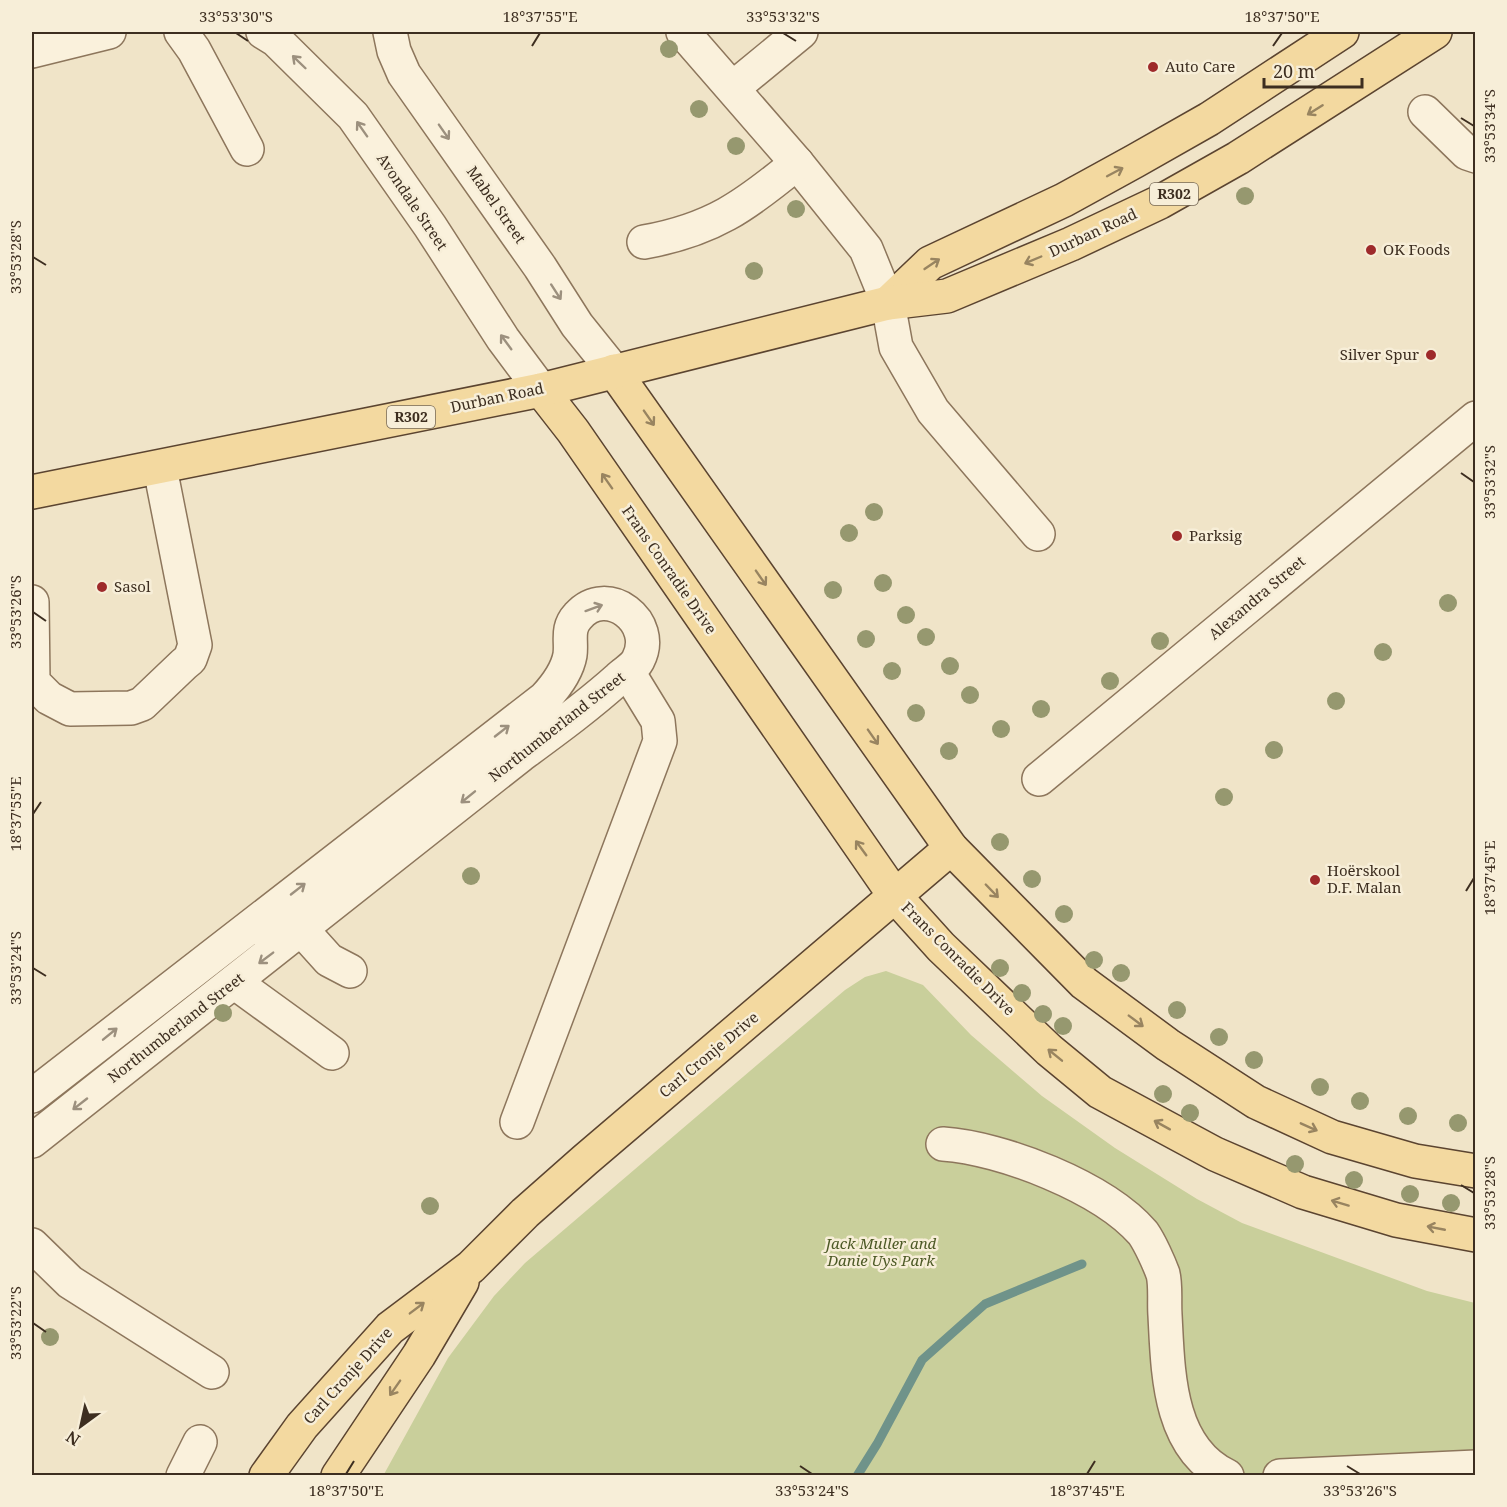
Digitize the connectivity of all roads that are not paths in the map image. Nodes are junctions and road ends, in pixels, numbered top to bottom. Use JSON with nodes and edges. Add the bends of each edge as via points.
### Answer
{"nodes":[{"id":1,"x":109,"y":32,"type":"edge"},
{"id":2,"x":181,"y":32,"type":"edge"},
{"id":3,"x":264,"y":32,"type":"edge"},
{"id":4,"x":390,"y":32,"type":"edge"},
{"id":5,"x":683,"y":32,"type":"edge"},
{"id":6,"x":801,"y":32,"type":"edge"},
{"id":7,"x":1342,"y":32,"type":"edge"},
{"id":8,"x":1434,"y":32,"type":"edge"},
{"id":9,"x":32,"y":51,"type":"edge"},
{"id":10,"x":733,"y":88,"type":"junction"},
{"id":11,"x":1425,"y":112,"type":"dead end"},
{"id":12,"x":247,"y":149,"type":"dead end"},
{"id":13,"x":1476,"y":156,"type":"edge"},
{"id":14,"x":798,"y":163,"type":"junction"},
{"id":15,"x":644,"y":242,"type":"dead end"},
{"id":16,"x":888,"y":303,"type":"junction"},
{"id":17,"x":614,"y":371,"type":"junction"},
{"id":18,"x":541,"y":390,"type":"junction"},
{"id":19,"x":1476,"y":418,"type":"edge"},
{"id":20,"x":160,"y":468,"type":"junction"},
{"id":21,"x":32,"y":492,"type":"edge"},
{"id":22,"x":1038,"y":534,"type":"dead end"},
{"id":23,"x":32,"y":602,"type":"edge"},
{"id":24,"x":628,"y":672,"type":"junction"},
{"id":25,"x":1039,"y":779,"type":"dead end"},
{"id":26,"x":951,"y":848,"type":"junction"},
{"id":27,"x":895,"y":896,"type":"junction"},
{"id":28,"x":302,"y":930,"type":"junction"},
{"id":29,"x":350,"y":971,"type":"dead end"},
{"id":30,"x":234,"y":982,"type":"junction"},
{"id":31,"x":332,"y":1053,"type":"dead end"},
{"id":32,"x":32,"y":1096,"type":"edge"},
{"id":33,"x":517,"y":1122,"type":"dead end"},
{"id":34,"x":32,"y":1141,"type":"edge"},
{"id":35,"x":943,"y":1144,"type":"dead end"},
{"id":36,"x":1476,"y":1171,"type":"edge"},
{"id":37,"x":1476,"y":1235,"type":"edge"},
{"id":38,"x":32,"y":1245,"type":"edge"},
{"id":39,"x":471,"y":1268,"type":"junction"},
{"id":40,"x":212,"y":1372,"type":"dead end"},
{"id":41,"x":200,"y":1442,"type":"dead end"},
{"id":42,"x":1476,"y":1467,"type":"edge"},
{"id":43,"x":183,"y":1476,"type":"edge"},
{"id":44,"x":266,"y":1476,"type":"edge"},
{"id":45,"x":338,"y":1476,"type":"edge"},
{"id":46,"x":1227,"y":1476,"type":"edge"},
{"id":47,"x":1280,"y":1476,"type":"edge"}],
"edges":[{"from":1,"to":9,"type":"street"},
{"from":2,"to":12,"type":"street"},
{"from":18,"to":3,"type":"street","name":"Avondale Street","one_way":true,"via":[[353,116]]},
{"from":4,"to":17,"type":"street","name":"Mabel Street","one_way":true,"via":[[393,51],[404,74],[577,325]]},
{"from":5,"to":10,"type":"street"},
{"from":6,"to":10,"type":"street"},
{"from":16,"to":7,"type":"main road","name":"Durban Road","number":"R302","one_way":true,"via":[[930,263],[1136,162]]},
{"from":8,"to":16,"type":"main road","name":"Durban Road","number":"R302","one_way":true,"via":[[1238,159],[1160,202],[947,296]]},
{"from":10,"to":14,"type":"street"},
{"from":11,"to":13,"type":"street","via":[[1467,153]]},
{"from":14,"to":15,"type":"street","via":[[732,212],[706,226]]},
{"from":14,"to":16,"type":"street","via":[[866,249]]},
{"from":16,"to":17,"type":"main road","name":"Durban Road","number":"R302"},
{"from":16,"to":22,"type":"street","via":[[896,347],[933,411]]},
{"from":17,"to":18,"type":"main road","name":"Durban Road","number":"R302"},
{"from":17,"to":26,"type":"main road","one_way":true},
{"from":18,"to":20,"type":"main road","name":"Durban Road","number":"R302"},
{"from":27,"to":18,"type":"main road","name":"Frans Conradie Drive","one_way":true},
{"from":19,"to":25,"type":"street","name":"Alexandra Street"},
{"from":20,"to":21,"type":"main road","name":"Durban Road","number":"R302"},
{"from":20,"to":23,"type":"street","via":[[195,645],[190,659],[142,704],[119,710],[70,709],[49,698],[33,682]]},
{"from":24,"to":28,"type":"street","name":"Northumberland Street","one_way":true},
{"from":32,"to":24,"type":"street","name":"Northumberland Street","one_way":true,"via":[[545,698],[566,667],[574,622],[589,608],[613,604],[638,622],[644,639],[642,651]]},
{"from":24,"to":33,"type":"street","via":[[658,721],[660,741]]},
{"from":26,"to":27,"type":"main road","name":"Carl Cronje Drive"},
{"from":26,"to":36,"type":"main road","one_way":true,"via":[[1084,983],[1168,1045],[1256,1102],[1332,1137],[1415,1161]]},
{"from":37,"to":27,"type":"main road","name":"Frans Conradie Drive","one_way":true,"via":[[1396,1220],[1303,1192],[1215,1154],[1100,1092],[1049,1050],[941,947]]},
{"from":27,"to":39,"type":"main road","name":"Carl Cronje Drive","via":[[576,1167]]},
{"from":28,"to":29,"type":"street","via":[[329,960]]},
{"from":28,"to":30,"type":"street","name":"Northumberland Street","one_way":true},
{"from":30,"to":31,"type":"street"},
{"from":30,"to":34,"type":"street","name":"Northumberland Street","one_way":true},
{"from":35,"to":46,"type":"street","via":[[969,1146],[1070,1180],[1143,1234],[1163,1275],[1168,1370],[1180,1424],[1196,1453],[1210,1468]]},
{"from":38,"to":40,"type":"street","via":[[70,1282]]},
{"from":44,"to":39,"type":"main road","name":"Carl Cronje Drive","one_way":true,"via":[[302,1426],[390,1328]]},
{"from":39,"to":45,"type":"main road","name":"Carl Cronje Drive","one_way":true,"via":[[419,1355]]},
{"from":41,"to":43,"type":"street"},
{"from":42,"to":47,"type":"street"}]}
